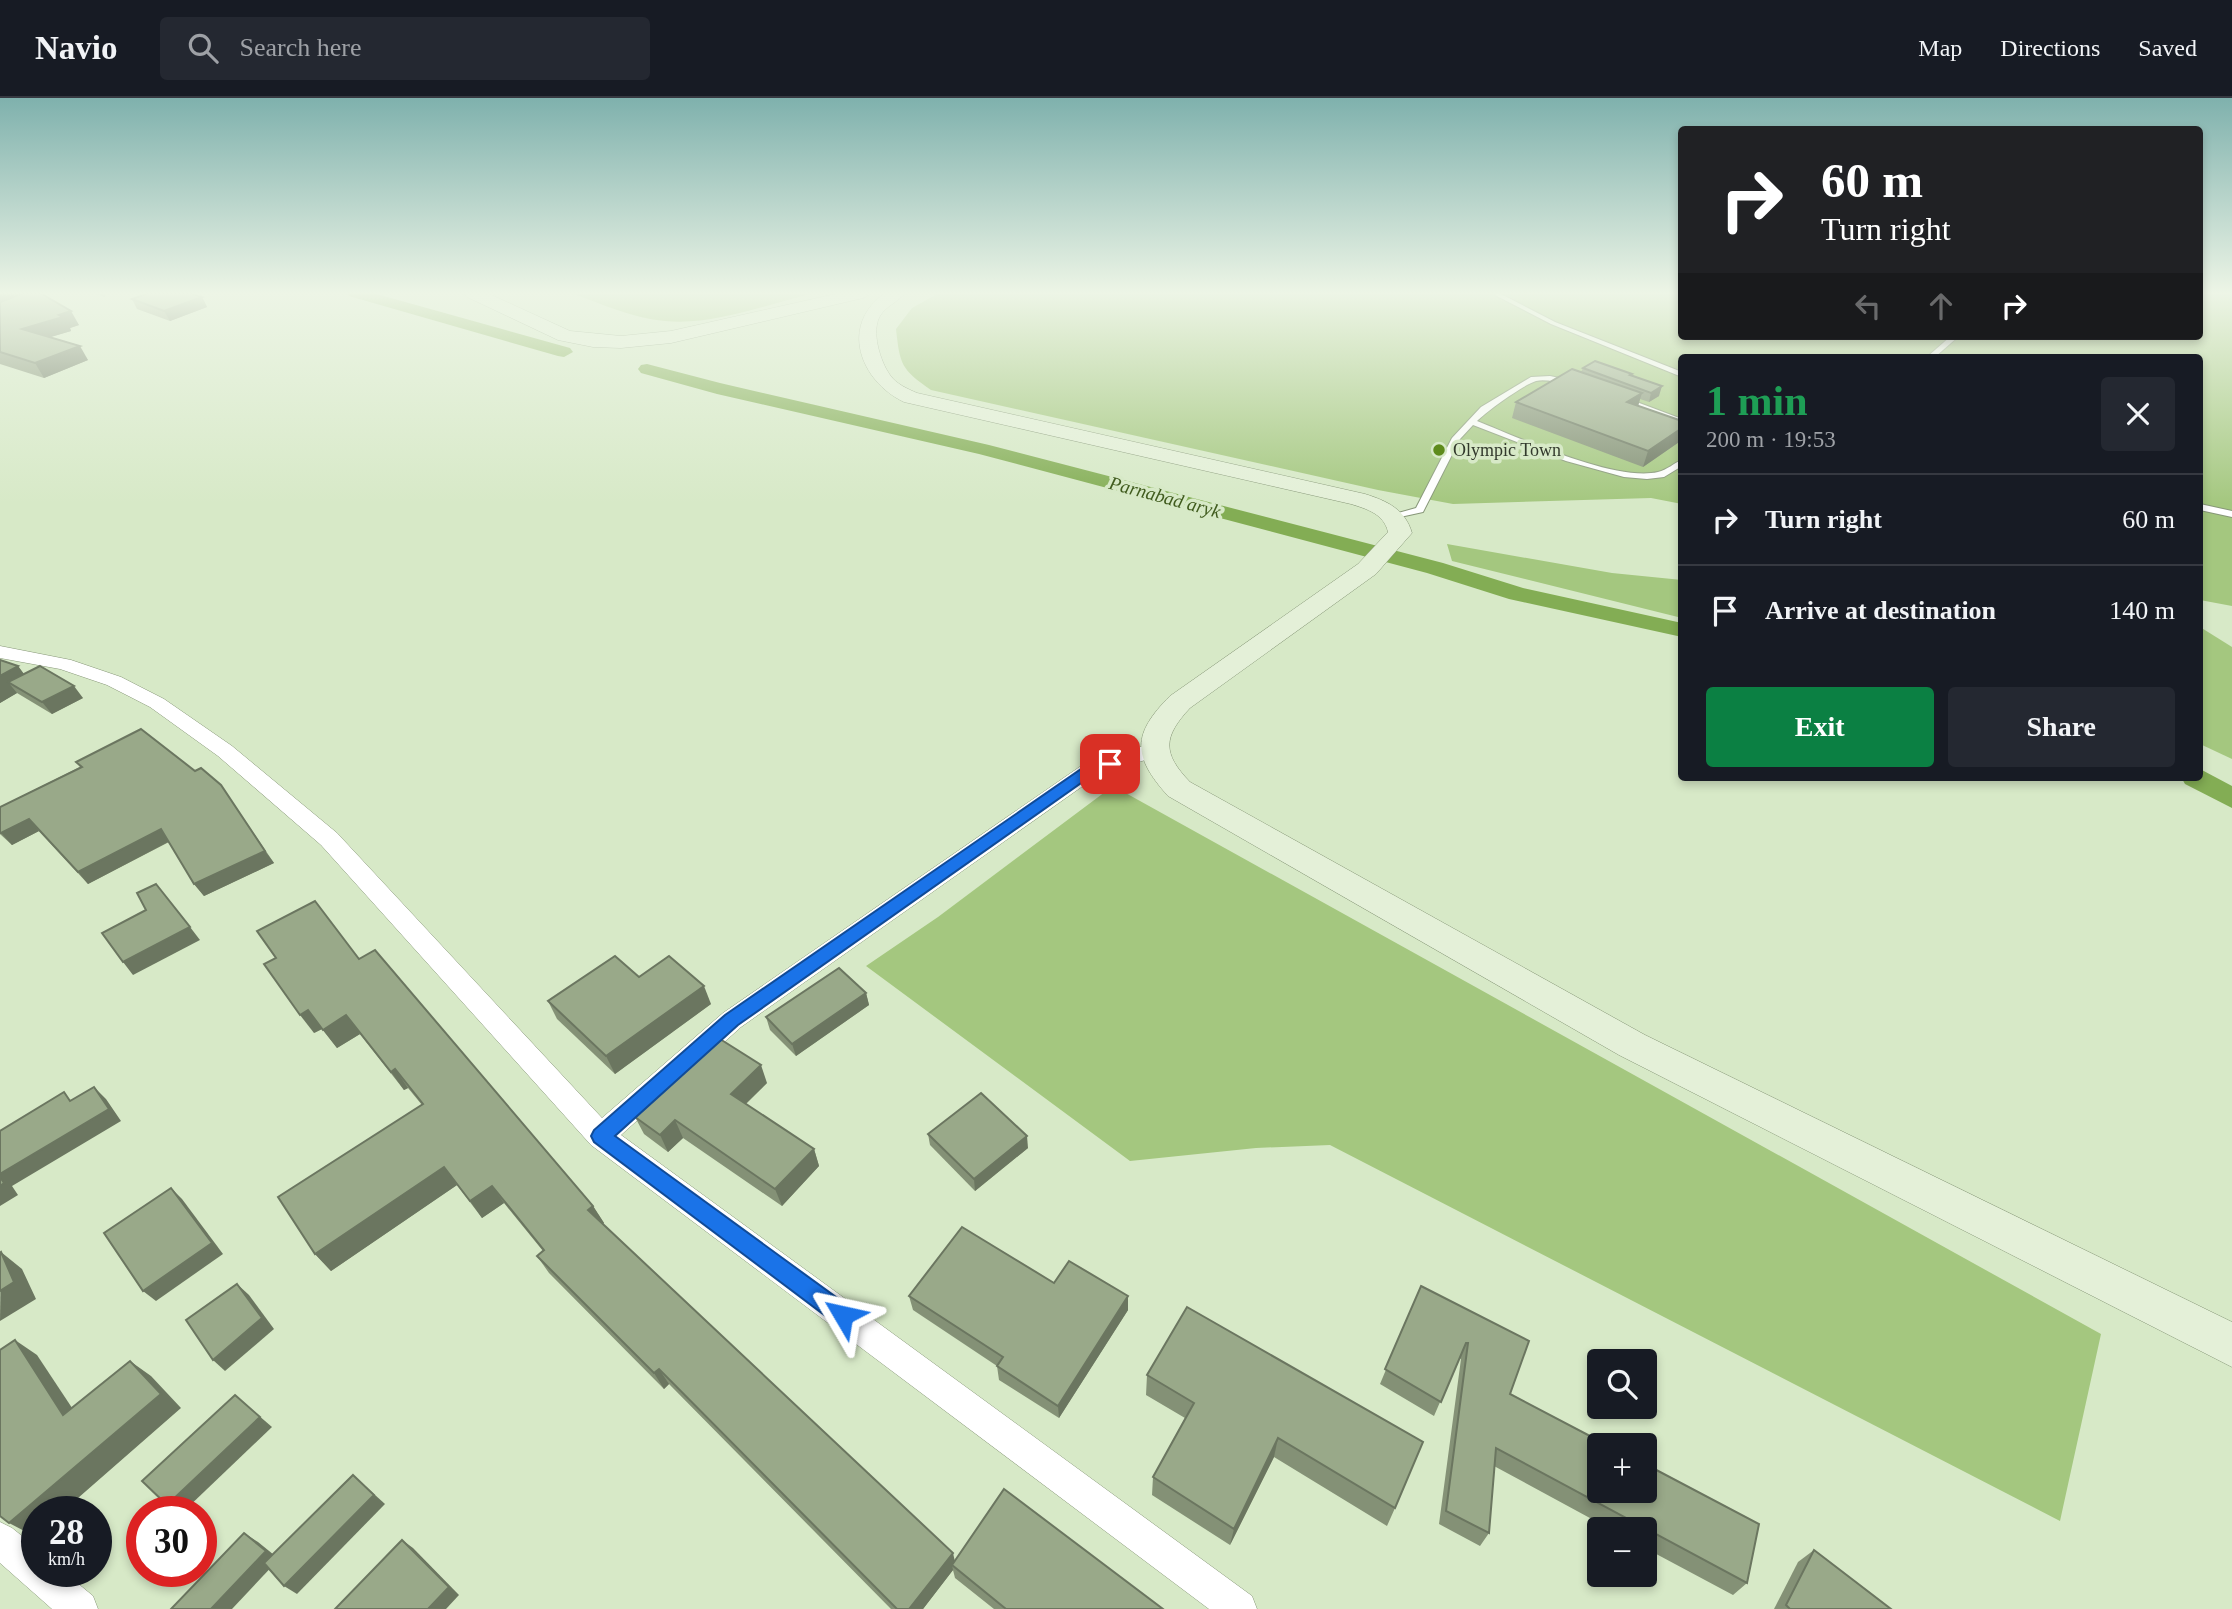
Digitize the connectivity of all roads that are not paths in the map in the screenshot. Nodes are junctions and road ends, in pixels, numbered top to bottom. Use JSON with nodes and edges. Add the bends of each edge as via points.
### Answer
{"nodes":[{"id":1,"x":875,"y":364,"type":"edge"},
{"id":2,"x":1654,"y":364,"type":"edge"},
{"id":3,"x":1678,"y":373,"type":"edge"},
{"id":4,"x":1578,"y":384,"type":"edge"},
{"id":5,"x":1609,"y":396,"type":"edge"},
{"id":6,"x":1678,"y":421,"type":"edge"},
{"id":7,"x":1473,"y":422,"type":"junction"},
{"id":8,"x":1678,"y":464,"type":"edge"},
{"id":9,"x":2203,"y":508,"type":"edge"},
{"id":10,"x":2232,"y":514,"type":"edge"},
{"id":11,"x":1394,"y":517,"type":"junction"},
{"id":12,"x":0,"y":652,"type":"edge"},
{"id":13,"x":1153,"y":750,"type":"junction"},
{"id":14,"x":601,"y":1136,"type":"junction"},
{"id":15,"x":2232,"y":1345,"type":"edge"},
{"id":16,"x":0,"y":1540,"type":"edge"},
{"id":17,"x":21,"y":1558,"type":"edge"},
{"id":18,"x":55,"y":1587,"type":"edge"},
{"id":19,"x":80,"y":1609,"type":"edge"},
{"id":20,"x":1239,"y":1609,"type":"edge"}],
"edges":[{"from":1,"to":11,"type":"main road","via":[[880,378],[912,398],[1357,499]]},
{"from":2,"to":3,"type":"lane"},
{"from":4,"to":7,"type":"lane","via":[[1534,379],[1484,409]]},
{"from":5,"to":6,"type":"lane"},
{"from":7,"to":8,"type":"lane","via":[[1608,470],[1657,475]]},
{"from":7,"to":11,"type":"lane","via":[[1456,438],[1420,510]]},
{"from":9,"to":10,"type":"lane"},
{"from":11,"to":13,"type":"main road","via":[[1400,533],[1367,569],[1180,702],[1160,724]]},
{"from":12,"to":14,"type":"street","via":[[64,664],[114,681],[157,703],[225,751],[329,839]]},
{"from":13,"to":14,"type":"street","via":[[1089,771],[743,1012]]},
{"from":13,"to":15,"type":"main road","via":[[1167,777],[1187,794],[1632,1045]]},
{"from":14,"to":20,"type":"street"},
{"from":16,"to":17,"type":"street"},
{"from":18,"to":19,"type":"street"}]}
